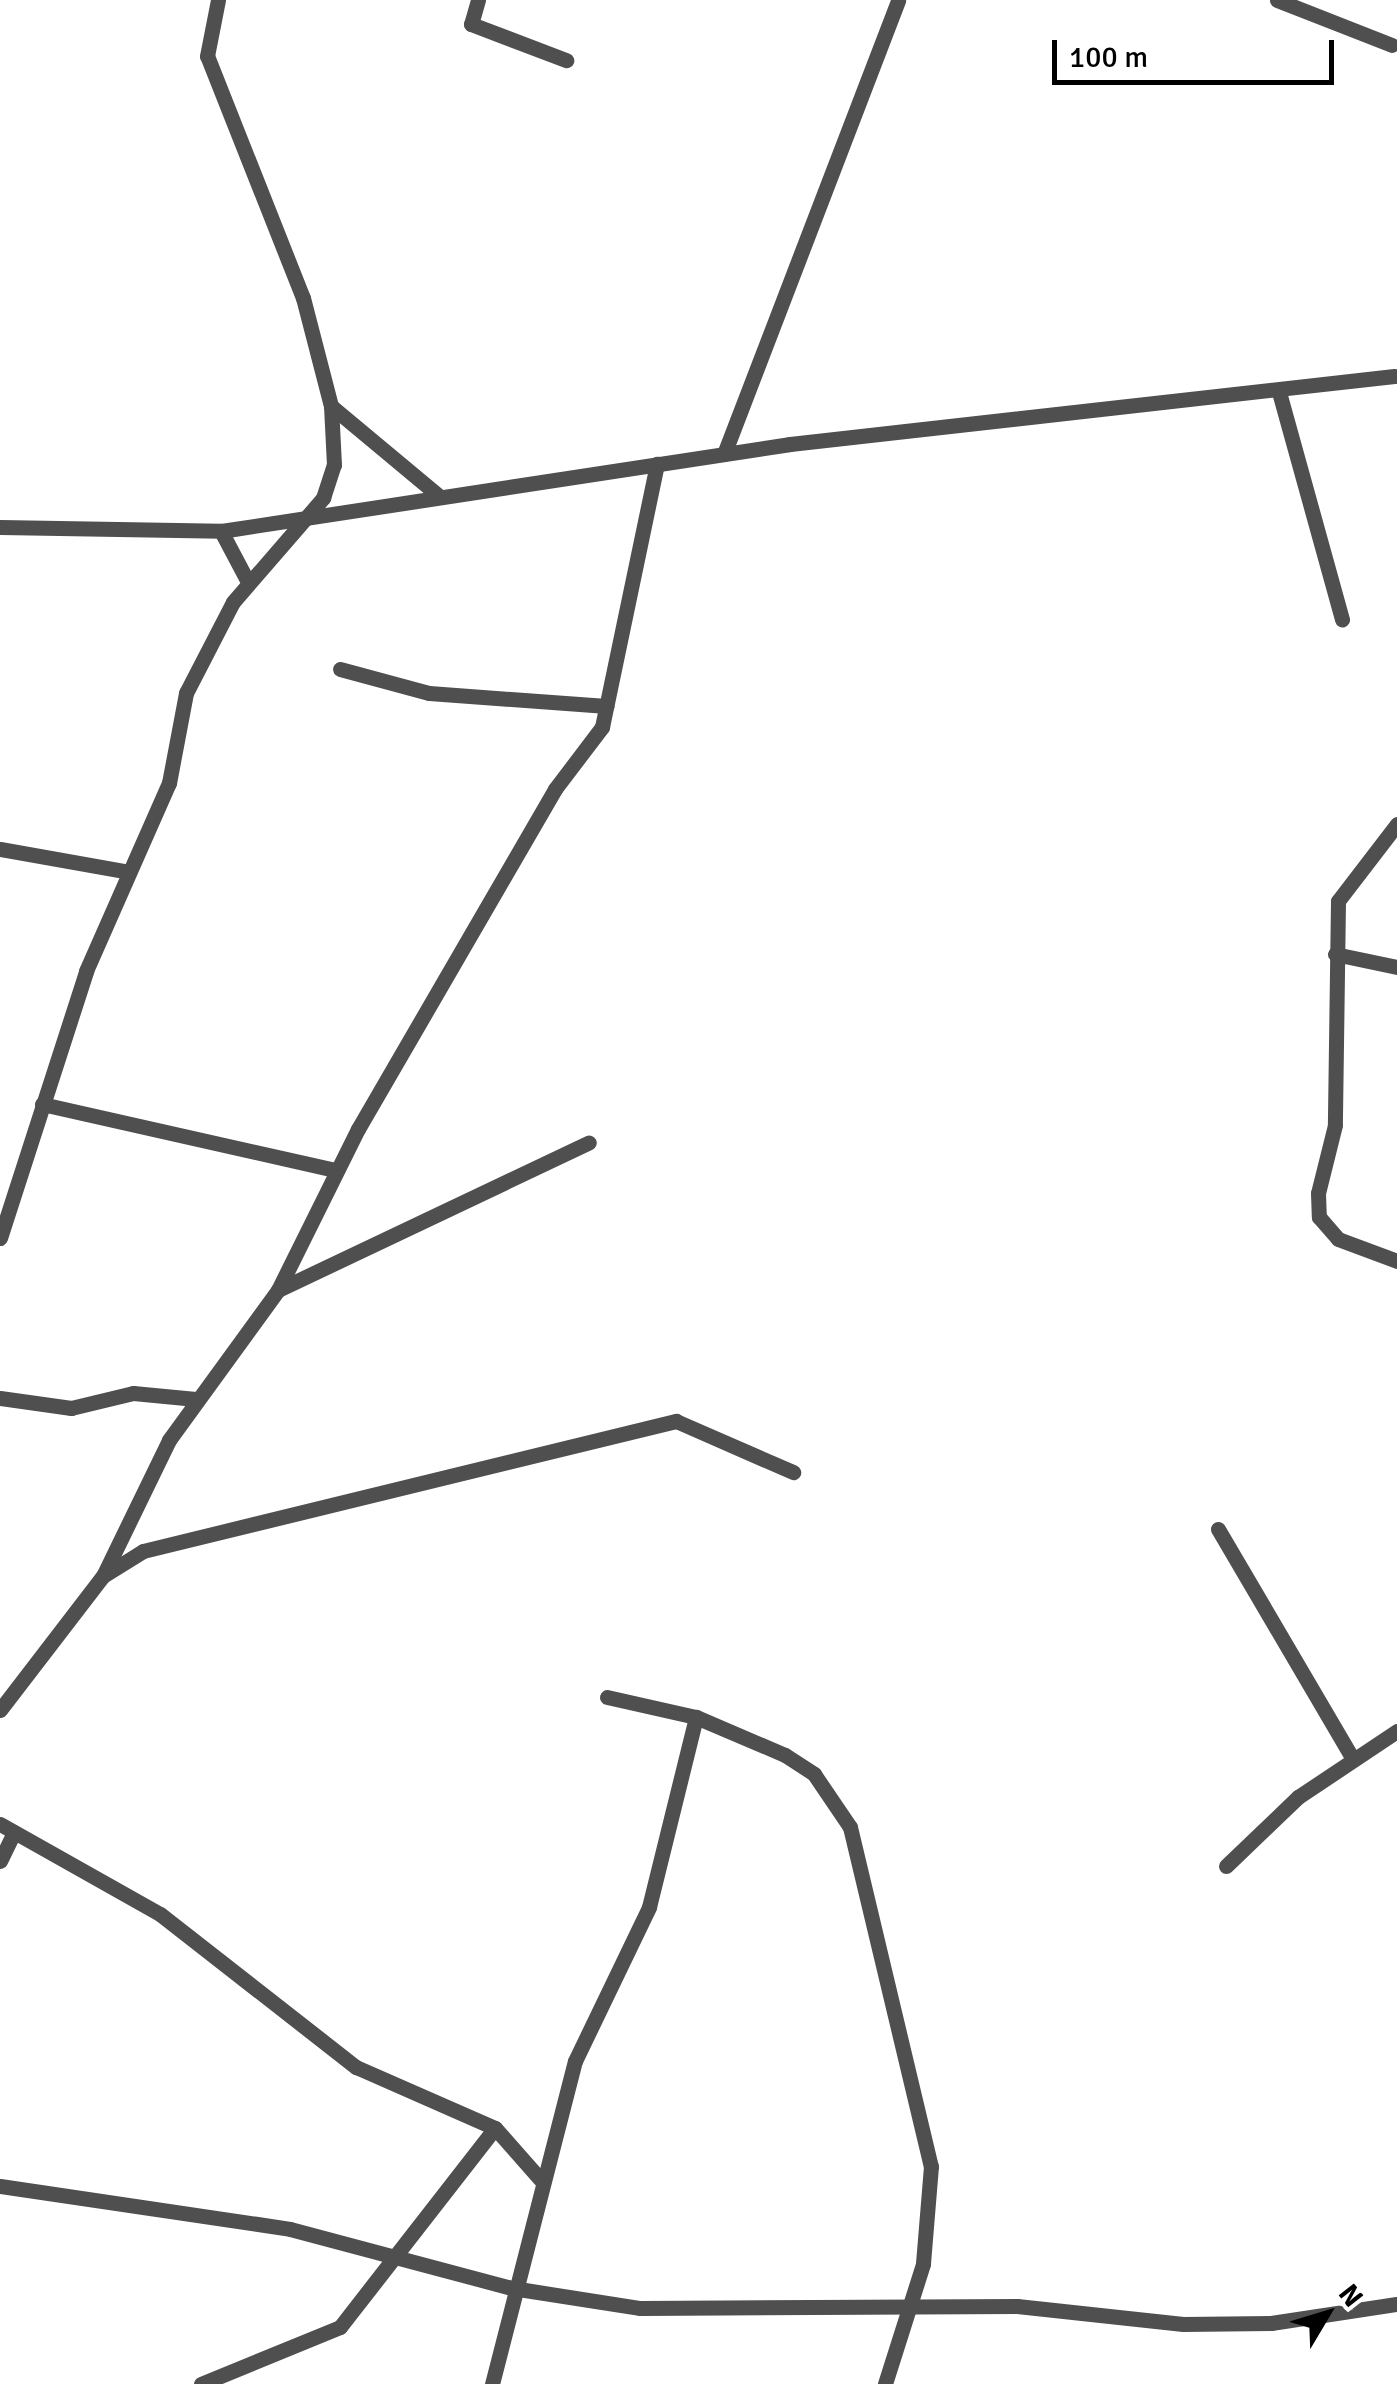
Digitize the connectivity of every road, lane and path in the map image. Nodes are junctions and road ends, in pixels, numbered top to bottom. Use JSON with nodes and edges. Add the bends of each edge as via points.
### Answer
{"nodes":[{"id":1,"x":218,"y":0,"type":"edge"},
{"id":2,"x":478,"y":0,"type":"edge"},
{"id":3,"x":898,"y":0,"type":"edge"},
{"id":4,"x":1277,"y":0,"type":"edge"},
{"id":5,"x":1392,"y":45,"type":"dead end"},
{"id":6,"x":566,"y":60,"type":"dead end"},
{"id":7,"x":1394,"y":376,"type":"dead end"},
{"id":8,"x":1278,"y":392,"type":"junction"},
{"id":9,"x":331,"y":406,"type":"junction"},
{"id":10,"x":724,"y":454,"type":"junction"},
{"id":11,"x":657,"y":464,"type":"junction"},
{"id":12,"x":438,"y":495,"type":"junction"},
{"id":13,"x":304,"y":516,"type":"junction"},
{"id":14,"x":0,"y":527,"type":"edge"},
{"id":15,"x":221,"y":531,"type":"junction"},
{"id":16,"x":248,"y":582,"type":"junction"},
{"id":17,"x":1342,"y":619,"type":"dead end"},
{"id":18,"x":340,"y":669,"type":"dead end"},
{"id":19,"x":607,"y":706,"type":"junction"},
{"id":20,"x":1397,"y":824,"type":"edge"},
{"id":21,"x":0,"y":849,"type":"edge"},
{"id":22,"x":130,"y":872,"type":"junction"},
{"id":23,"x":1335,"y":954,"type":"junction"},
{"id":24,"x":1397,"y":967,"type":"edge"},
{"id":25,"x":42,"y":1104,"type":"junction"},
{"id":26,"x":590,"y":1142,"type":"dead end"},
{"id":27,"x":336,"y":1170,"type":"junction"},
{"id":28,"x":0,"y":1238,"type":"edge"},
{"id":29,"x":1397,"y":1261,"type":"edge"},
{"id":30,"x":278,"y":1290,"type":"junction"},
{"id":31,"x":0,"y":1398,"type":"edge"},
{"id":32,"x":196,"y":1399,"type":"junction"},
{"id":33,"x":793,"y":1472,"type":"dead end"},
{"id":34,"x":1218,"y":1529,"type":"dead end"},
{"id":35,"x":103,"y":1576,"type":"junction"},
{"id":36,"x":606,"y":1698,"type":"dead end"},
{"id":37,"x":0,"y":1710,"type":"edge"},
{"id":38,"x":696,"y":1717,"type":"junction"},
{"id":39,"x":1397,"y":1730,"type":"edge"},
{"id":40,"x":1352,"y":1757,"type":"junction"},
{"id":41,"x":7,"y":1828,"type":"edge"},
{"id":42,"x":0,"y":1862,"type":"edge"},
{"id":43,"x":1226,"y":1866,"type":"dead end"},
{"id":44,"x":495,"y":2128,"type":"junction"},
{"id":45,"x":540,"y":2179,"type":"junction"},
{"id":46,"x":0,"y":2186,"type":"edge"},
{"id":47,"x":400,"y":2258,"type":"junction"},
{"id":48,"x":512,"y":2288,"type":"junction"},
{"id":49,"x":908,"y":2304,"type":"junction"},
{"id":50,"x":1397,"y":2304,"type":"edge"},
{"id":51,"x":200,"y":2384,"type":"edge"},
{"id":52,"x":492,"y":2384,"type":"edge"},
{"id":53,"x":886,"y":2384,"type":"edge"}],
"edges":[{"from":1,"to":9,"type":"street","via":[[207,56],[284,240]]},
{"from":2,"to":6,"type":"street","via":[[471,24]]},
{"from":3,"to":10,"type":"street"},
{"from":4,"to":5,"type":"street"},
{"from":7,"to":8,"type":"street"},
{"from":8,"to":10,"type":"street"},
{"from":8,"to":17,"type":"street"},
{"from":9,"to":12,"type":"street"},
{"from":9,"to":13,"type":"street","via":[[330,482]]},
{"from":10,"to":11,"type":"street"},
{"from":11,"to":12,"type":"street"},
{"from":11,"to":19,"type":"street"},
{"from":12,"to":13,"type":"street"},
{"from":13,"to":15,"type":"street"},
{"from":13,"to":16,"type":"street"},
{"from":14,"to":15,"type":"street"},
{"from":15,"to":16,"type":"street"},
{"from":16,"to":22,"type":"street","via":[[186,693],[169,783]]},
{"from":18,"to":19,"type":"street","via":[[429,693]]},
{"from":19,"to":27,"type":"street","via":[[589,750],[556,789]]},
{"from":20,"to":23,"type":"street","via":[[1338,902]]},
{"from":21,"to":22,"type":"street"},
{"from":22,"to":25,"type":"street"},
{"from":23,"to":24,"type":"street"},
{"from":23,"to":29,"type":"street","via":[[1335,1125],[1319,1217],[1361,1253]]},
{"from":25,"to":27,"type":"street"},
{"from":25,"to":28,"type":"street"},
{"from":26,"to":30,"type":"street"},
{"from":27,"to":30,"type":"street"},
{"from":30,"to":32,"type":"street"},
{"from":31,"to":32,"type":"street","via":[[71,1408],[133,1393]]},
{"from":32,"to":35,"type":"street","via":[[118,1532]]},
{"from":33,"to":35,"type":"street","via":[[676,1421],[143,1551]]},
{"from":34,"to":40,"type":"street"},
{"from":35,"to":37,"type":"street"},
{"from":36,"to":38,"type":"street"},
{"from":38,"to":45,"type":"street","via":[[649,1907],[588,2027]]},
{"from":38,"to":49,"type":"street","via":[[814,1774],[850,1828],[931,2166],[931,2222]]},
{"from":39,"to":40,"type":"street"},
{"from":40,"to":43,"type":"street"},
{"from":41,"to":42,"type":"street"},
{"from":41,"to":44,"type":"street","via":[[160,1914],[356,2067]]},
{"from":44,"to":45,"type":"street"},
{"from":44,"to":47,"type":"street"},
{"from":45,"to":48,"type":"street"},
{"from":46,"to":47,"type":"street","via":[[290,2229]]},
{"from":47,"to":48,"type":"street"},
{"from":47,"to":51,"type":"street","via":[[328,2337],[268,2350]]},
{"from":48,"to":49,"type":"street","via":[[640,2308]]},
{"from":48,"to":52,"type":"street"},
{"from":49,"to":50,"type":"street","via":[[1200,2324]]},
{"from":49,"to":53,"type":"street"}]}
